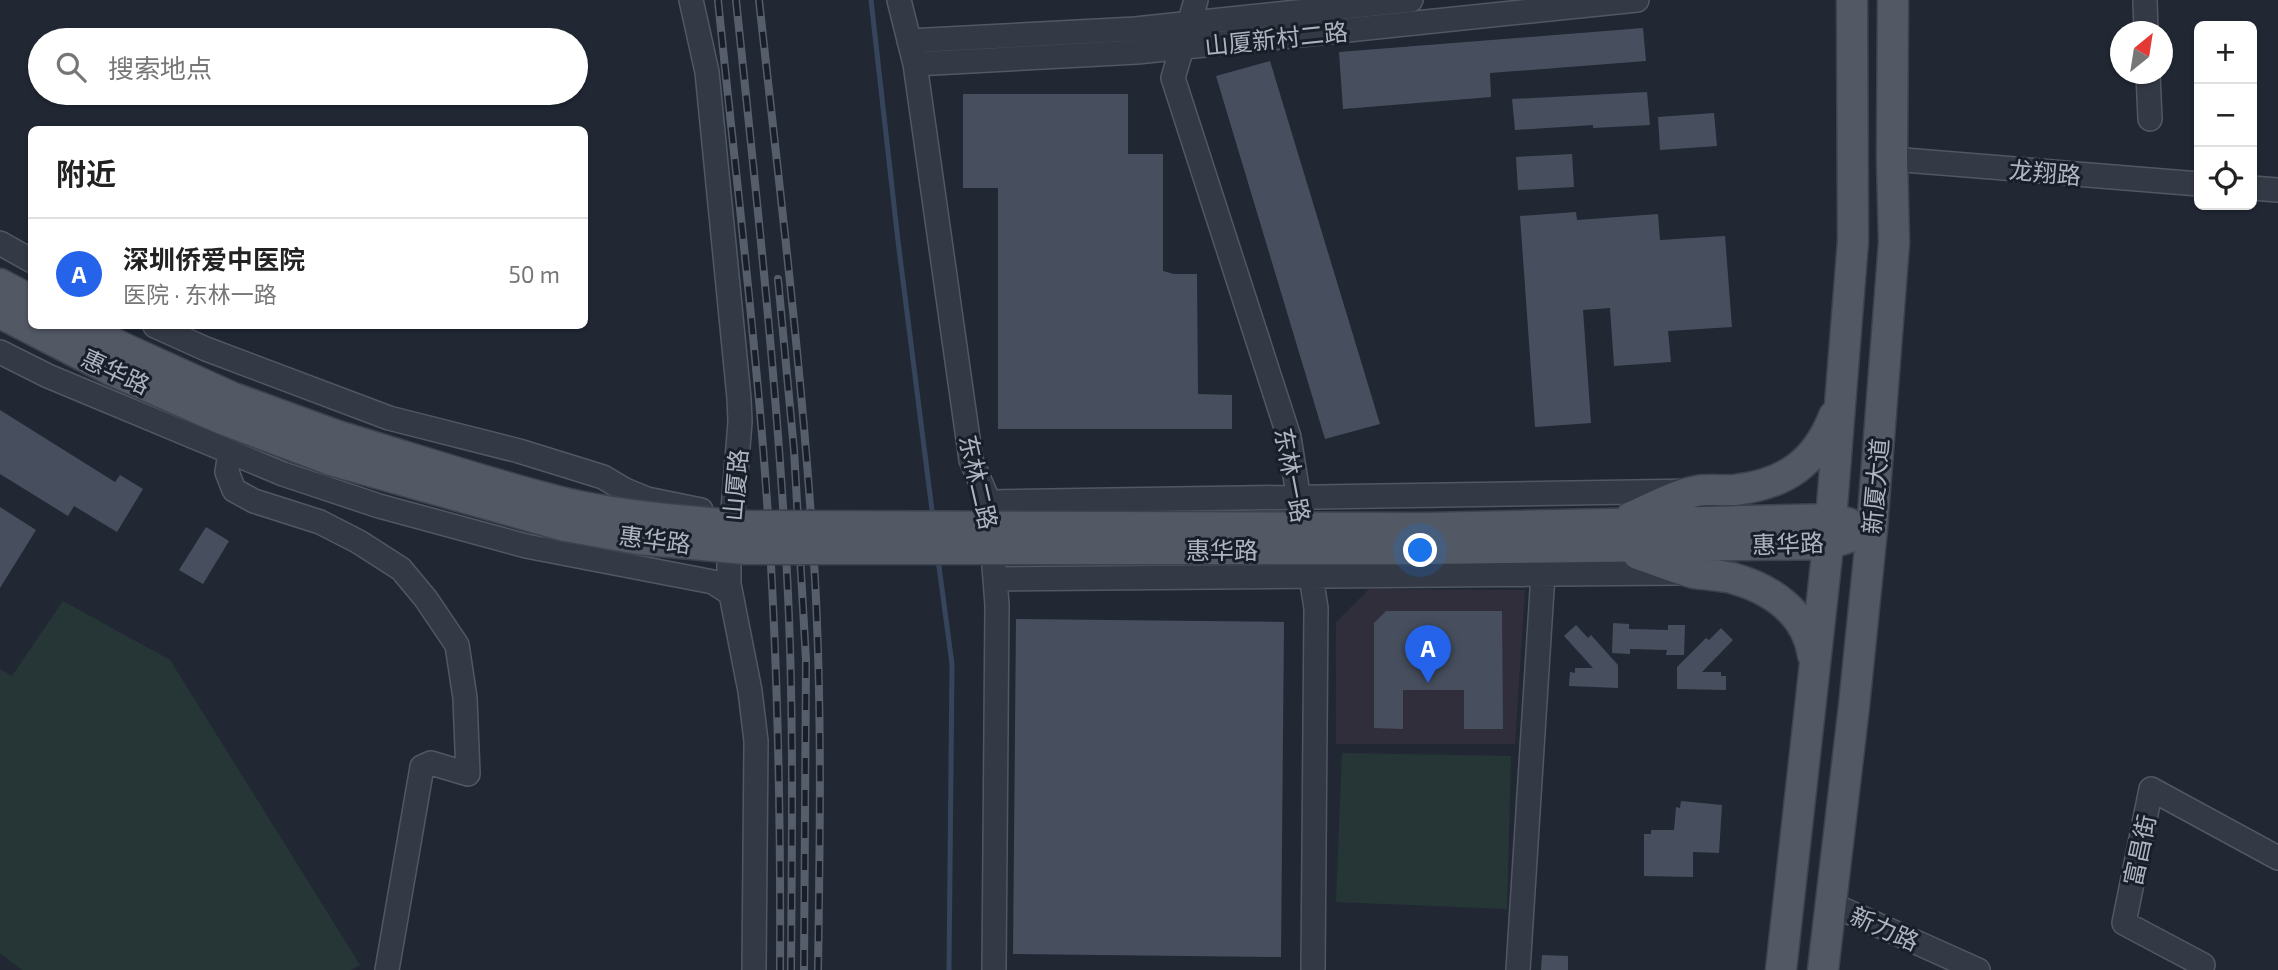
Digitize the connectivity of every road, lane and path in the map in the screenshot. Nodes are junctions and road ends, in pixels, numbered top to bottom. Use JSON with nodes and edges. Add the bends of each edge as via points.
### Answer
{"nodes":[{"id":1,"x":691,"y":0,"type":"edge"},
{"id":2,"x":899,"y":0,"type":"edge"},
{"id":3,"x":1196,"y":0,"type":"edge"},
{"id":4,"x":1411,"y":0,"type":"edge"},
{"id":5,"x":1637,"y":0,"type":"edge"},
{"id":6,"x":1836,"y":0,"type":"edge"},
{"id":7,"x":1852,"y":0,"type":"edge"},
{"id":8,"x":1893,"y":0,"type":"edge"},
{"id":9,"x":2145,"y":0,"type":"edge"},
{"id":10,"x":2146,"y":21,"type":"edge"},
{"id":11,"x":1189,"y":23,"type":"junction"},
{"id":12,"x":1852,"y":30,"type":"junction"},
{"id":13,"x":909,"y":41,"type":"junction"},
{"id":14,"x":1181,"y":48,"type":"junction"},
{"id":15,"x":915,"y":64,"type":"junction"},
{"id":16,"x":2148,"y":84,"type":"edge"},
{"id":17,"x":2150,"y":119,"type":"dead end"},
{"id":18,"x":1892,"y":159,"type":"junction"},
{"id":19,"x":2194,"y":184,"type":"edge"},
{"id":20,"x":2257,"y":188,"type":"edge"},
{"id":21,"x":2278,"y":190,"type":"edge"},
{"id":22,"x":0,"y":243,"type":"edge"},
{"id":23,"x":28,"y":259,"type":"edge"},
{"id":24,"x":0,"y":284,"type":"edge"},
{"id":25,"x":28,"y":299,"type":"edge"},
{"id":26,"x":0,"y":313,"type":"edge"},
{"id":27,"x":28,"y":327,"type":"edge"},
{"id":28,"x":31,"y":329,"type":"edge"},
{"id":29,"x":85,"y":329,"type":"edge"},
{"id":30,"x":162,"y":329,"type":"edge"},
{"id":31,"x":0,"y":352,"type":"edge"},
{"id":32,"x":1840,"y":400,"type":"junction"},
{"id":33,"x":335,"y":448,"type":"junction"},
{"id":34,"x":230,"y":452,"type":"junction"},
{"id":35,"x":1696,"y":491,"type":"junction"},
{"id":36,"x":1298,"y":497,"type":"junction"},
{"id":37,"x":989,"y":502,"type":"junction"},
{"id":38,"x":732,"y":518,"type":"junction"},
{"id":39,"x":1872,"y":529,"type":"junction"},
{"id":40,"x":1829,"y":532,"type":"junction"},
{"id":41,"x":1733,"y":533,"type":"junction"},
{"id":42,"x":1614,"y":535,"type":"junction"},
{"id":43,"x":1695,"y":573,"type":"junction"},
{"id":44,"x":1543,"y":574,"type":"junction"},
{"id":45,"x":1311,"y":576,"type":"junction"},
{"id":46,"x":995,"y":579,"type":"junction"},
{"id":47,"x":730,"y":593,"type":"junction"},
{"id":48,"x":1815,"y":667,"type":"junction"},
{"id":49,"x":2278,"y":858,"type":"edge"},
{"id":50,"x":1831,"y":904,"type":"junction"},
{"id":51,"x":2203,"y":965,"type":"dead end"},
{"id":52,"x":387,"y":970,"type":"edge"},
{"id":53,"x":754,"y":970,"type":"edge"},
{"id":54,"x":994,"y":970,"type":"edge"},
{"id":55,"x":1313,"y":970,"type":"edge"},
{"id":56,"x":1518,"y":970,"type":"edge"},
{"id":57,"x":1782,"y":970,"type":"edge"},
{"id":58,"x":1823,"y":970,"type":"edge"},
{"id":59,"x":1978,"y":970,"type":"edge"}],
"edges":[{"from":1,"to":38,"type":"street","name":"山厦路","via":[[707,72],[739,398]]},
{"from":2,"to":13,"type":"street","name":"东林二路"},
{"from":3,"to":11,"type":"street","name":"东林一路"},
{"from":4,"to":11,"type":"street","name":"山厦新村二路"},
{"from":5,"to":14,"type":"street","name":"山厦新村二路"},
{"from":6,"to":12,"type":"street"},
{"from":7,"to":12,"type":"main road","name":"新厦大道"},
{"from":8,"to":18,"type":"main road","name":"新厦大道"},
{"from":9,"to":10,"type":"street"},
{"from":11,"to":13,"type":"street","name":"山厦新村二路"},
{"from":11,"to":14,"type":"street","name":"东林一路"},
{"from":12,"to":32,"type":"main road","name":"新厦大道","via":[[1853,241]]},
{"from":13,"to":15,"type":"street","name":"东林二路"},
{"from":14,"to":15,"type":"street","name":"山厦新村二路"},
{"from":14,"to":36,"type":"street","name":"东林一路","via":[[1173,78],[1289,437]]},
{"from":15,"to":37,"type":"street","name":"东林二路","via":[[971,460]]},
{"from":16,"to":17,"type":"street"},
{"from":18,"to":19,"type":"street","name":"龙翔路"},
{"from":18,"to":39,"type":"main road","name":"新厦大道","via":[[1894,243]]},
{"from":20,"to":21,"type":"street"},
{"from":22,"to":23,"type":"street"},
{"from":24,"to":25,"type":"main road"},
{"from":26,"to":27,"type":"main road","name":"惠华路"},
{"from":28,"to":33,"type":"main road","name":"惠华路","via":[[222,419]]},
{"from":29,"to":33,"type":"main road","name":"惠华路"},
{"from":30,"to":38,"type":"street","via":[[389,418],[581,470],[647,499]]},
{"from":31,"to":34,"type":"street"},
{"from":32,"to":35,"type":"main road","via":[[1828,431],[1812,455],[1791,474],[1765,485]]},
{"from":32,"to":40,"type":"main road","name":"新厦大道"},
{"from":33,"to":42,"type":"main road","name":"惠华路","bridge":true,"via":[[565,526],[638,539],[746,549]]},
{"from":34,"to":47,"type":"street","via":[[379,506],[526,546],[713,582]]},
{"from":34,"to":52,"type":"street","via":[[227,472],[234,490],[320,522],[401,569],[457,646],[466,698],[468,774],[431,763],[422,767]]},
{"from":35,"to":36,"type":"street"},
{"from":35,"to":41,"type":"street"},
{"from":35,"to":42,"type":"main road"},
{"from":36,"to":37,"type":"street"},
{"from":36,"to":45,"type":"street","name":"东林一路"},
{"from":37,"to":46,"type":"street","name":"东林二路"},
{"from":38,"to":47,"type":"street","name":"山厦路"},
{"from":39,"to":40,"type":"main road","name":"惠华路"},
{"from":39,"to":50,"type":"main road","name":"新厦大道"},
{"from":40,"to":41,"type":"main road","name":"惠华路"},
{"from":40,"to":48,"type":"main road","name":"新厦大道"},
{"from":41,"to":42,"type":"main road","name":"惠华路"},
{"from":41,"to":43,"type":"street"},
{"from":42,"to":43,"type":"main road"},
{"from":43,"to":44,"type":"street"},
{"from":43,"to":48,"type":"main road","via":[[1759,587],[1784,603],[1801,621]]},
{"from":44,"to":45,"type":"street"},
{"from":44,"to":56,"type":"street"},
{"from":45,"to":46,"type":"street"},
{"from":45,"to":55,"type":"street","name":"东林一路","via":[[1317,608]]},
{"from":46,"to":54,"type":"street","name":"东林二路"},
{"from":47,"to":53,"type":"street","name":"山厦路","via":[[755,741]]},
{"from":48,"to":57,"type":"main road","name":"新厦大道"},
{"from":49,"to":51,"type":"street","name":"富昌街","via":[[2151,789],[2124,923]]},
{"from":50,"to":58,"type":"main road","name":"新厦大道"},
{"from":50,"to":59,"type":"street","name":"新力路"}]}
